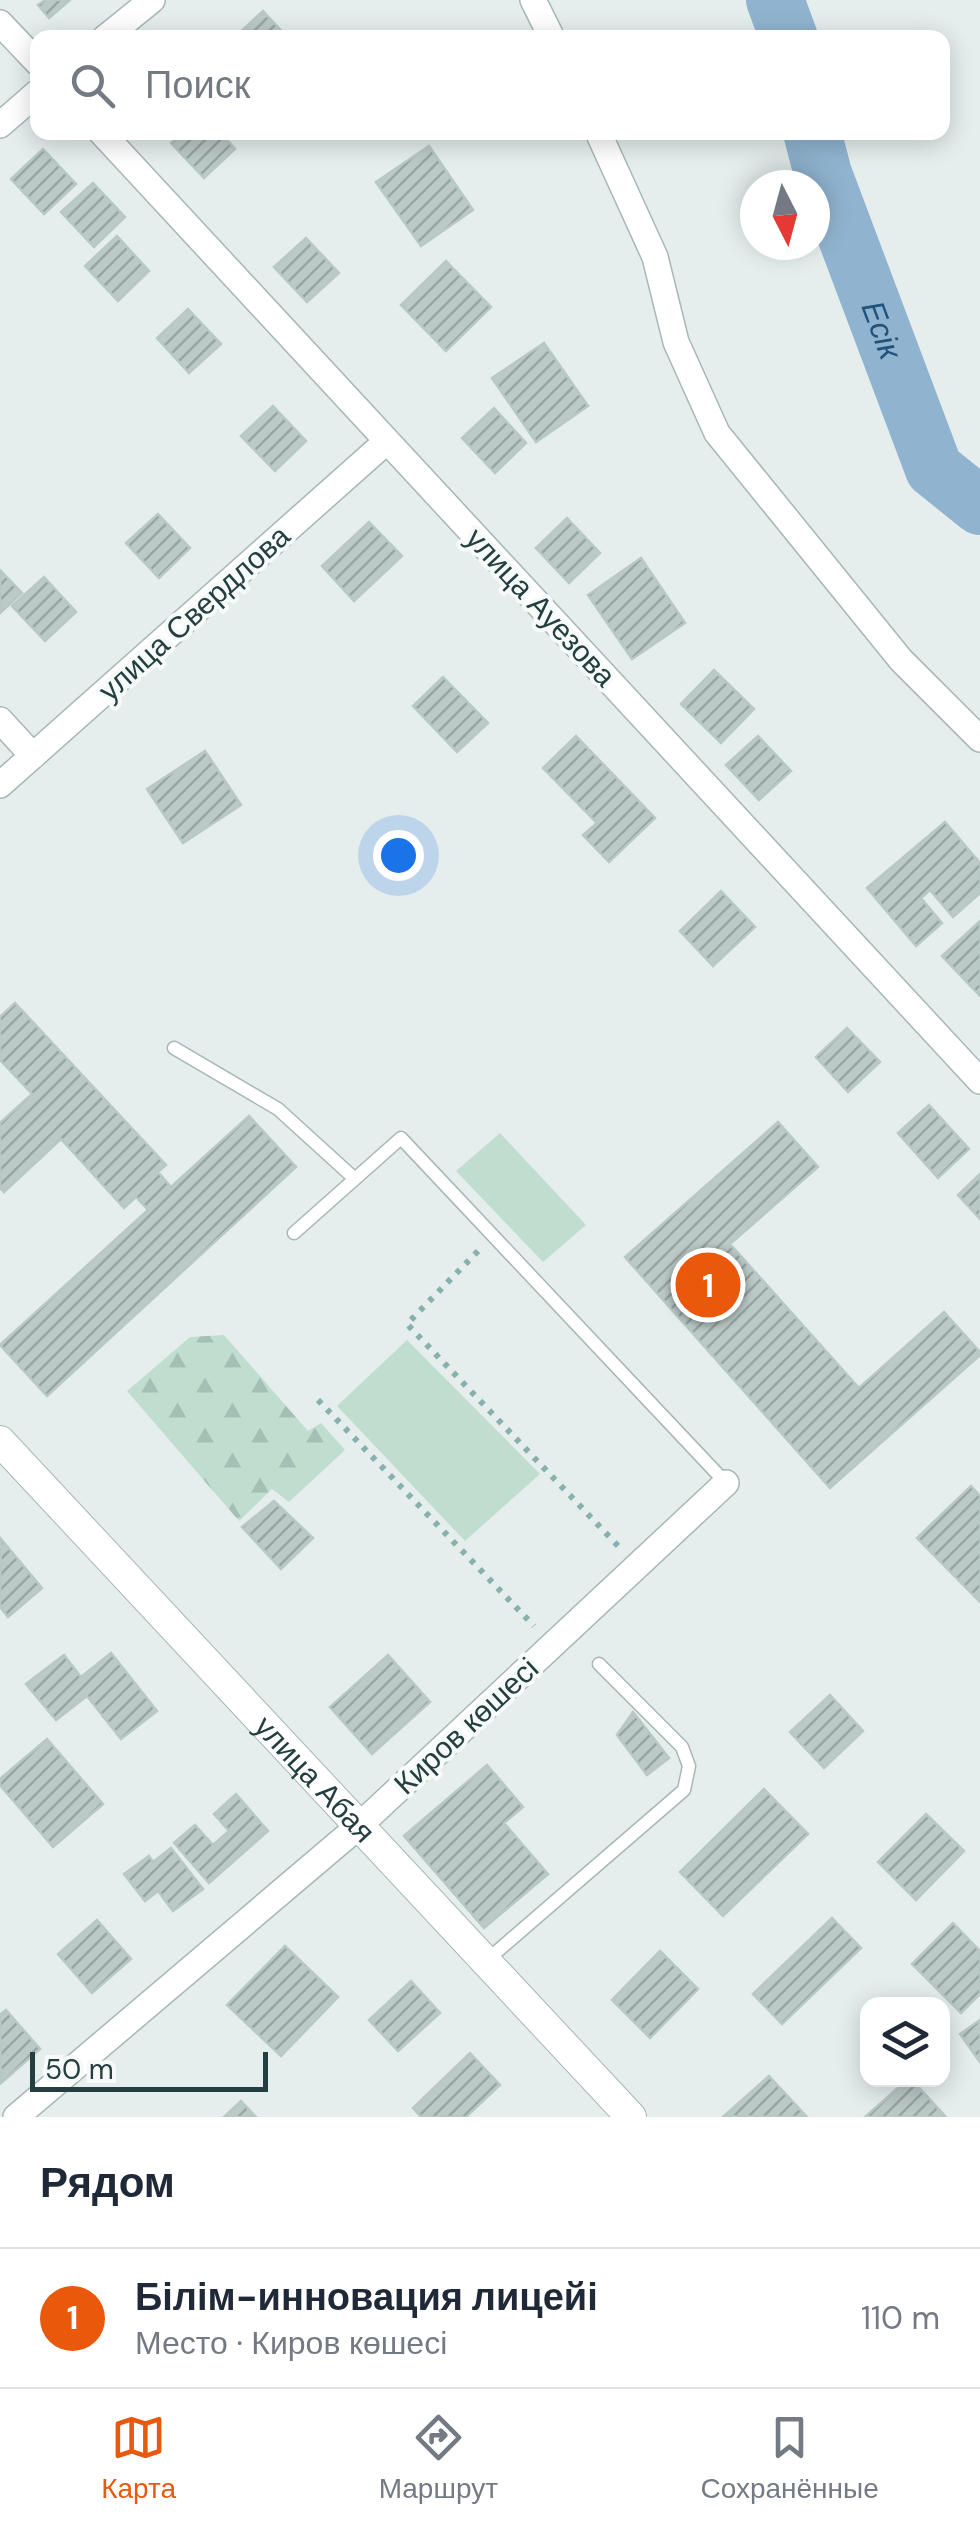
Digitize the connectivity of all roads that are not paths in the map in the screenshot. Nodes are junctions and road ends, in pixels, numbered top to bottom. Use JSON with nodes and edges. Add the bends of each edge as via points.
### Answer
{"nodes":[{"id":1,"x":152,"y":0,"type":"edge"},
{"id":2,"x":534,"y":0,"type":"edge"},
{"id":3,"x":0,"y":23,"type":"edge"},
{"id":4,"x":115,"y":30,"type":"edge"},
{"id":5,"x":548,"y":30,"type":"edge"},
{"id":6,"x":30,"y":55,"type":"edge"},
{"id":7,"x":30,"y":99,"type":"edge"},
{"id":8,"x":0,"y":125,"type":"edge"},
{"id":9,"x":109,"y":140,"type":"edge"},
{"id":10,"x":602,"y":140,"type":"edge"},
{"id":11,"x":387,"y":441,"type":"junction"},
{"id":12,"x":0,"y":720,"type":"edge"},
{"id":13,"x":980,"y":739,"type":"edge"},
{"id":14,"x":32,"y":756,"type":"junction"},
{"id":15,"x":0,"y":785,"type":"edge"},
{"id":16,"x":174,"y":1048,"type":"dead end"},
{"id":17,"x":980,"y":1081,"type":"edge"},
{"id":18,"x":355,"y":1179,"type":"junction"},
{"id":19,"x":294,"y":1233,"type":"dead end"},
{"id":20,"x":0,"y":1441,"type":"edge"},
{"id":21,"x":726,"y":1483,"type":"joint"},
{"id":22,"x":599,"y":1664,"type":"dead end"},
{"id":23,"x":360,"y":1825,"type":"junction"},
{"id":24,"x":486,"y":1961,"type":"junction"},
{"id":25,"x":16,"y":2117,"type":"edge"},
{"id":26,"x":631,"y":2117,"type":"edge"}],
"edges":[{"from":1,"to":4,"type":"street"},
{"from":2,"to":5,"type":"street"},
{"from":3,"to":6,"type":"street"},
{"from":7,"to":8,"type":"street"},
{"from":9,"to":11,"type":"street","name":"улица Ауезова"},
{"from":10,"to":13,"type":"street","via":[[656,257],[676,342],[716,433],[901,660]]},
{"from":11,"to":14,"type":"street","name":"улица Свердлова"},
{"from":11,"to":17,"type":"street","name":"улица Ауезова"},
{"from":12,"to":14,"type":"street"},
{"from":14,"to":15,"type":"street","name":"улица Свердлова"},
{"from":16,"to":18,"type":"lane","via":[[278,1109]]},
{"from":18,"to":19,"type":"lane"},
{"from":18,"to":21,"type":"lane","via":[[401,1138]]},
{"from":20,"to":23,"type":"street","name":"улица Абая"},
{"from":21,"to":23,"type":"street","name":"Киров көшесі"},
{"from":22,"to":24,"type":"lane","via":[[682,1747],[689,1766],[684,1790]]},
{"from":23,"to":24,"type":"street","name":"улица Абая"},
{"from":23,"to":25,"type":"street","name":"Киров көшесі"},
{"from":24,"to":26,"type":"street","name":"улица Абая"}]}
